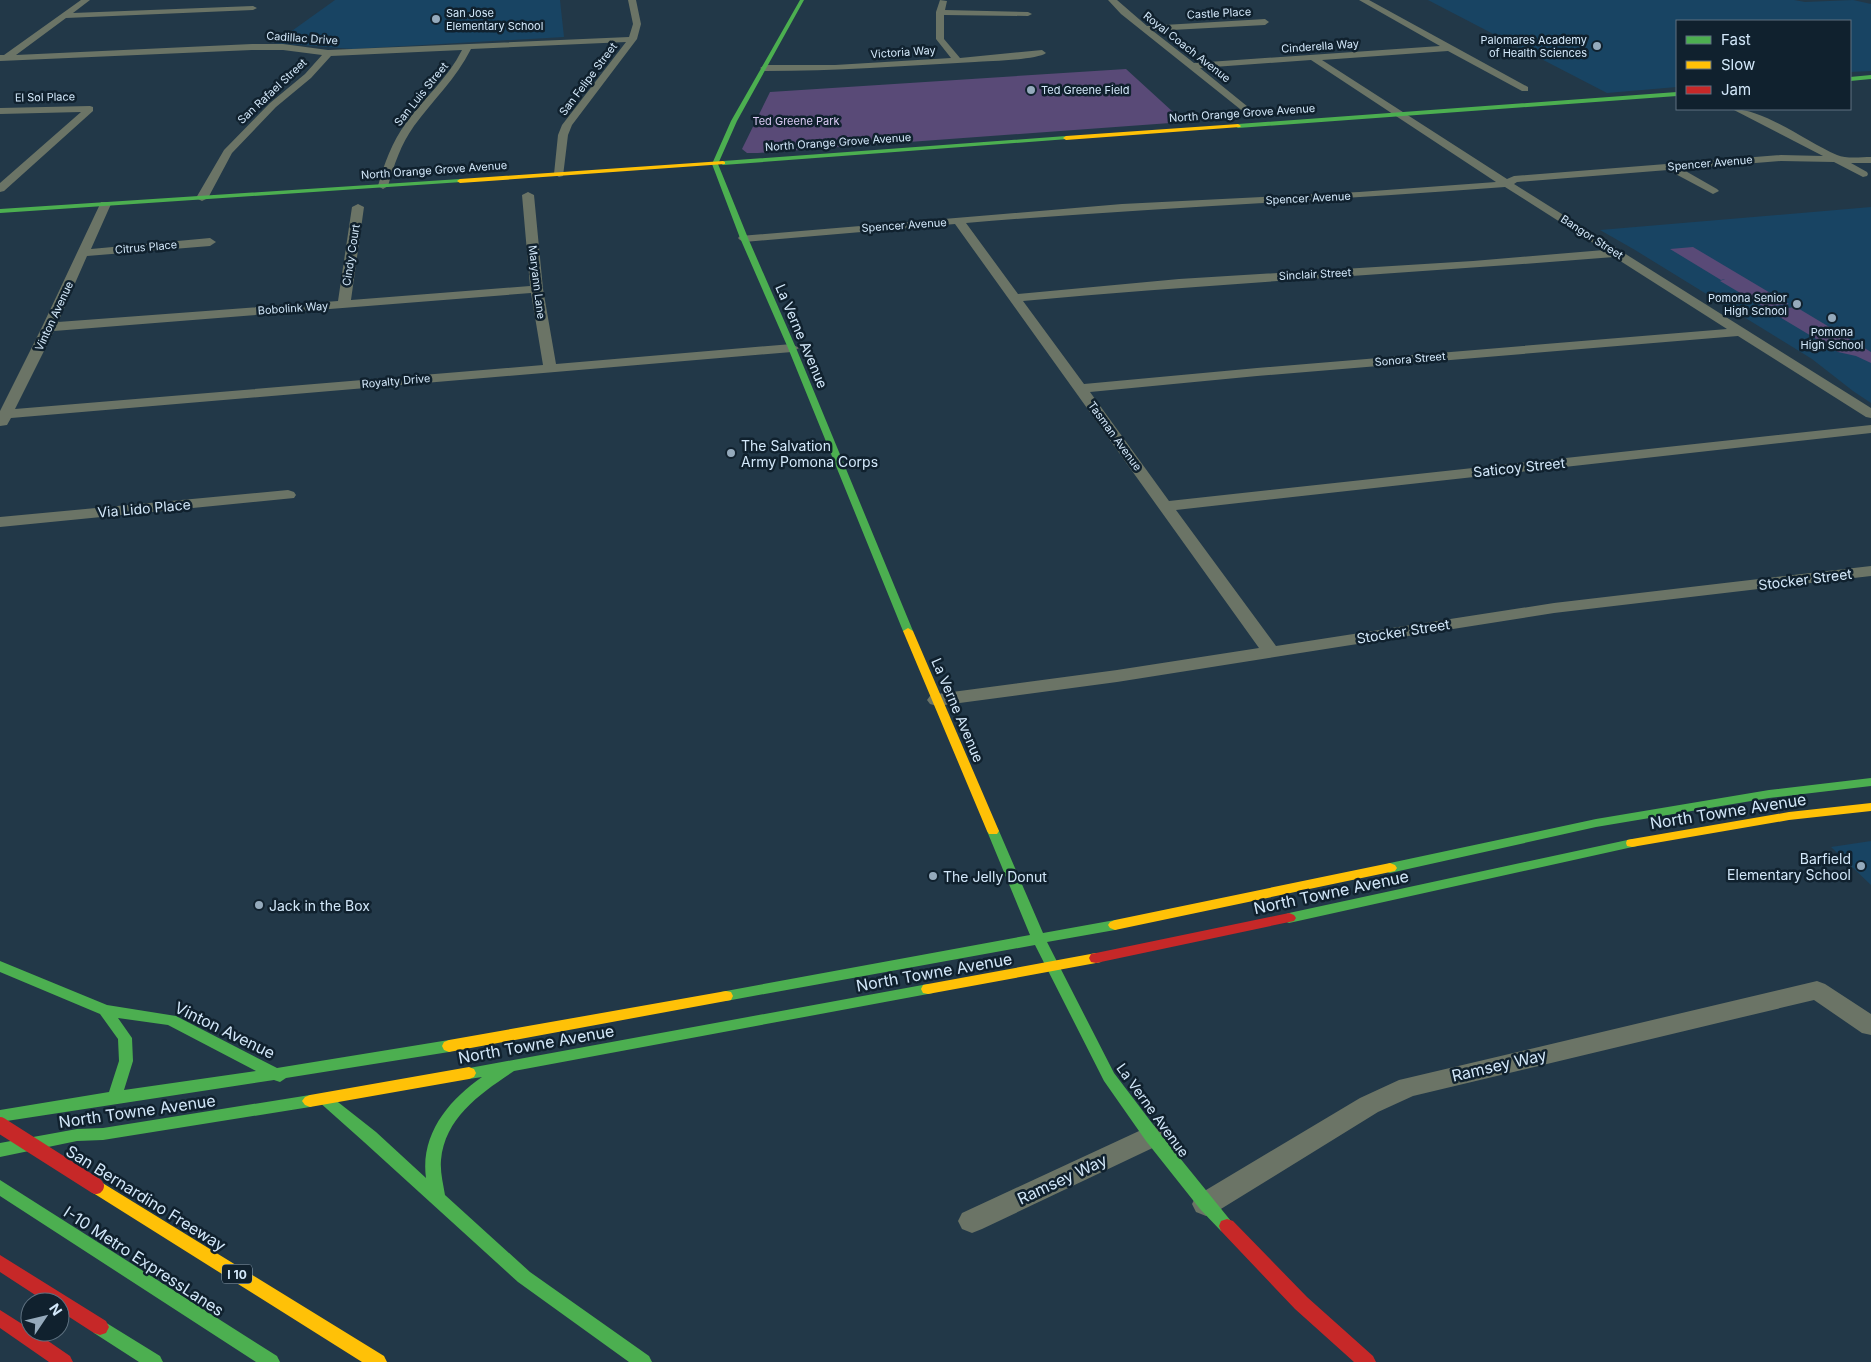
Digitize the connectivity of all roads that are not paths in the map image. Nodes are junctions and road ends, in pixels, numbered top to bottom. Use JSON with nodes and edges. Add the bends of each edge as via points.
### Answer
{"nodes":[{"id":1,"x":86,"y":0,"type":"edge"},
{"id":2,"x":632,"y":0,"type":"edge"},
{"id":3,"x":802,"y":0,"type":"edge"},
{"id":4,"x":943,"y":0,"type":"edge"},
{"id":5,"x":1112,"y":0,"type":"edge"},
{"id":6,"x":1363,"y":0,"type":"edge"},
{"id":7,"x":254,"y":8,"type":"dead end"},
{"id":8,"x":940,"y":12,"type":"junction"},
{"id":9,"x":1028,"y":14,"type":"dead end"},
{"id":10,"x":62,"y":16,"type":"junction"},
{"id":11,"x":1265,"y":22,"type":"dead end"},
{"id":12,"x":1145,"y":29,"type":"junction"},
{"id":13,"x":633,"y":39,"type":"junction"},
{"id":14,"x":468,"y":46,"type":"junction"},
{"id":15,"x":1448,"y":48,"type":"junction"},
{"id":16,"x":328,"y":53,"type":"junction"},
{"id":17,"x":1042,"y":53,"type":"dead end"},
{"id":18,"x":1314,"y":58,"type":"junction"},
{"id":19,"x":2,"y":59,"type":"edge"},
{"id":20,"x":957,"y":60,"type":"junction"},
{"id":21,"x":1193,"y":66,"type":"junction"},
{"id":22,"x":765,"y":68,"type":"junction"},
{"id":23,"x":1871,"y":77,"type":"edge"},
{"id":24,"x":1851,"y":79,"type":"edge"},
{"id":25,"x":1525,"y":89,"type":"dead end"},
{"id":26,"x":1676,"y":94,"type":"edge"},
{"id":27,"x":1739,"y":110,"type":"edge"},
{"id":28,"x":0,"y":111,"type":"edge"},
{"id":29,"x":1248,"y":111,"type":"dead end"},
{"id":30,"x":1399,"y":114,"type":"junction"},
{"id":31,"x":1837,"y":158,"type":"junction"},
{"id":32,"x":1871,"y":160,"type":"edge"},
{"id":33,"x":715,"y":164,"type":"junction"},
{"id":34,"x":1669,"y":166,"type":"junction"},
{"id":35,"x":559,"y":174,"type":"junction"},
{"id":36,"x":1863,"y":174,"type":"dead end"},
{"id":37,"x":1507,"y":184,"type":"junction"},
{"id":38,"x":383,"y":186,"type":"junction"},
{"id":39,"x":0,"y":188,"type":"edge"},
{"id":40,"x":1713,"y":191,"type":"dead end"},
{"id":41,"x":528,"y":195,"type":"dead end"},
{"id":42,"x":202,"y":198,"type":"junction"},
{"id":43,"x":105,"y":204,"type":"junction"},
{"id":44,"x":358,"y":207,"type":"dead end"},
{"id":45,"x":0,"y":211,"type":"edge"},
{"id":46,"x":959,"y":221,"type":"junction"},
{"id":47,"x":744,"y":238,"type":"junction"},
{"id":48,"x":210,"y":242,"type":"dead end"},
{"id":49,"x":83,"y":253,"type":"junction"},
{"id":50,"x":1616,"y":253,"type":"junction"},
{"id":51,"x":537,"y":289,"type":"junction"},
{"id":52,"x":1015,"y":298,"type":"junction"},
{"id":53,"x":344,"y":304,"type":"junction"},
{"id":54,"x":49,"y":327,"type":"junction"},
{"id":55,"x":1739,"y":332,"type":"junction"},
{"id":56,"x":792,"y":348,"type":"junction"},
{"id":57,"x":550,"y":368,"type":"junction"},
{"id":58,"x":1080,"y":389,"type":"junction"},
{"id":59,"x":1871,"y":414,"type":"edge"},
{"id":60,"x":2,"y":418,"type":"edge"},
{"id":61,"x":1871,"y":429,"type":"edge"},
{"id":62,"x":288,"y":495,"type":"dead end"},
{"id":63,"x":1166,"y":506,"type":"junction"},
{"id":64,"x":0,"y":522,"type":"edge"},
{"id":65,"x":1871,"y":571,"type":"edge"},
{"id":66,"x":1270,"y":651,"type":"junction"},
{"id":67,"x":937,"y":700,"type":"junction"},
{"id":68,"x":1871,"y":782,"type":"edge"},
{"id":69,"x":1871,"y":807,"type":"edge"},
{"id":70,"x":1038,"y":940,"type":"junction"},
{"id":71,"x":0,"y":966,"type":"edge"},
{"id":72,"x":1051,"y":967,"type":"junction"},
{"id":73,"x":105,"y":1010,"type":"junction"},
{"id":74,"x":1871,"y":1026,"type":"edge"},
{"id":75,"x":511,"y":1065,"type":"junction"},
{"id":76,"x":277,"y":1075,"type":"junction"},
{"id":77,"x":293,"y":1083,"type":"dead end"},
{"id":78,"x":252,"y":1089,"type":"dead end"},
{"id":79,"x":308,"y":1091,"type":"dead end"},
{"id":80,"x":115,"y":1096,"type":"junction"},
{"id":81,"x":324,"y":1099,"type":"junction"},
{"id":82,"x":219,"y":1103,"type":"dead end"},
{"id":83,"x":0,"y":1116,"type":"edge"},
{"id":84,"x":0,"y":1125,"type":"edge"},
{"id":85,"x":132,"y":1129,"type":"junction"},
{"id":86,"x":1152,"y":1136,"type":"junction"},
{"id":87,"x":0,"y":1150,"type":"edge"},
{"id":88,"x":0,"y":1187,"type":"edge"},
{"id":89,"x":437,"y":1199,"type":"junction"},
{"id":90,"x":1206,"y":1204,"type":"junction"},
{"id":91,"x":972,"y":1221,"type":"dead end"},
{"id":92,"x":0,"y":1263,"type":"edge"},
{"id":93,"x":0,"y":1318,"type":"edge"},
{"id":94,"x":64,"y":1362,"type":"edge"},
{"id":95,"x":154,"y":1362,"type":"edge"},
{"id":96,"x":270,"y":1362,"type":"edge"},
{"id":97,"x":378,"y":1362,"type":"edge"},
{"id":98,"x":643,"y":1362,"type":"edge"},
{"id":99,"x":1367,"y":1362,"type":"edge"}],
"edges":[{"from":1,"to":10,"type":"street"},
{"from":2,"to":13,"type":"street","name":"San Felipe Street","via":[[637,24]]},
{"from":3,"to":22,"type":"main road"},
{"from":4,"to":8,"type":"street"},
{"from":5,"to":12,"type":"street","name":"Royal Coach Avenue"},
{"from":6,"to":15,"type":"street"},
{"from":7,"to":10,"type":"street"},
{"from":8,"to":9,"type":"street"},
{"from":8,"to":20,"type":"street","via":[[940,39]]},
{"from":10,"to":19,"type":"street"},
{"from":11,"to":12,"type":"street","name":"Castle Place"},
{"from":12,"to":21,"type":"street","name":"Royal Coach Avenue"},
{"from":13,"to":14,"type":"street","name":"Cadillac Drive"},
{"from":13,"to":35,"type":"street","name":"San Felipe Street","via":[[567,125]]},
{"from":14,"to":16,"type":"street","name":"Cadillac Drive"},
{"from":14,"to":38,"type":"street","name":"San Luis Street","via":[[449,80],[409,126],[391,157]]},
{"from":15,"to":18,"type":"street","name":"Cinderella Way"},
{"from":15,"to":25,"type":"street"},
{"from":16,"to":19,"type":"street","name":"Cadillac Drive","via":[[300,48],[252,47]]},
{"from":16,"to":42,"type":"street","name":"San Rafael Street","via":[[228,152]]},
{"from":17,"to":20,"type":"street","name":"Victoria Way"},
{"from":18,"to":21,"type":"street","name":"Cinderella Way"},
{"from":18,"to":30,"type":"street","name":"Bangor Street"},
{"from":20,"to":22,"type":"street","name":"Victoria Way","via":[[834,68]]},
{"from":21,"to":29,"type":"street","name":"Royal Coach Avenue"},
{"from":22,"to":33,"type":"main road","via":[[734,121]]},
{"from":23,"to":24,"type":"main road"},
{"from":26,"to":30,"type":"main road","name":"North Orange Grove Avenue"},
{"from":27,"to":31,"type":"street"},
{"from":28,"to":39,"type":"street","name":"El Sol Place","via":[[90,109]]},
{"from":30,"to":33,"type":"main road","name":"North Orange Grove Avenue"},
{"from":30,"to":37,"type":"street","name":"Bangor Street"},
{"from":31,"to":32,"type":"street","name":"Spencer Avenue"},
{"from":31,"to":34,"type":"street","name":"Spencer Avenue","via":[[1781,158]]},
{"from":31,"to":36,"type":"street"},
{"from":33,"to":35,"type":"main road","name":"North Orange Grove Avenue"},
{"from":33,"to":47,"type":"main road","name":"La Verne Avenue"},
{"from":34,"to":37,"type":"street","name":"Spencer Avenue","via":[[1514,179]]},
{"from":34,"to":40,"type":"street"},
{"from":35,"to":38,"type":"main road","name":"North Orange Grove Avenue"},
{"from":37,"to":46,"type":"street","name":"Spencer Avenue","via":[[1122,207]]},
{"from":37,"to":50,"type":"street","name":"Bangor Street"},
{"from":38,"to":42,"type":"main road","name":"North Orange Grove Avenue"},
{"from":41,"to":51,"type":"street","name":"Maryann Lane"},
{"from":42,"to":43,"type":"main road","name":"North Orange Grove Avenue"},
{"from":43,"to":45,"type":"main road","name":"North Orange Grove Avenue"},
{"from":43,"to":49,"type":"street","name":"Vinton Avenue"},
{"from":44,"to":53,"type":"street","name":"Cindy Court"},
{"from":46,"to":47,"type":"street","name":"Spencer Avenue"},
{"from":46,"to":52,"type":"street","name":"Tasman Avenue"},
{"from":47,"to":56,"type":"main road","name":"La Verne Avenue"},
{"from":48,"to":49,"type":"street","name":"Citrus Place"},
{"from":49,"to":54,"type":"street","name":"Vinton Avenue"},
{"from":50,"to":52,"type":"street","name":"Sinclair Street","via":[[1179,283]]},
{"from":50,"to":55,"type":"street","name":"Bangor Street"},
{"from":51,"to":53,"type":"street","name":"Bobolink Way"},
{"from":51,"to":57,"type":"street","name":"Maryann Lane"},
{"from":52,"to":58,"type":"street","name":"Tasman Avenue"},
{"from":53,"to":54,"type":"street","name":"Bobolink Way"},
{"from":54,"to":60,"type":"street","name":"Vinton Avenue"},
{"from":55,"to":58,"type":"street","name":"Sonora Street"},
{"from":55,"to":59,"type":"street","name":"Bangor Street"},
{"from":56,"to":57,"type":"street","name":"Royalty Drive"},
{"from":56,"to":67,"type":"main road","name":"La Verne Avenue"},
{"from":57,"to":60,"type":"street","name":"Royalty Drive"},
{"from":58,"to":63,"type":"street","name":"Tasman Avenue"},
{"from":61,"to":63,"type":"street","name":"Saticoy Street"},
{"from":62,"to":64,"type":"street","name":"Via Lido Place"},
{"from":63,"to":66,"type":"street","name":"Tasman Avenue"},
{"from":65,"to":66,"type":"street","name":"Stocker Street","via":[[1554,608]]},
{"from":66,"to":67,"type":"street","name":"Stocker Street"},
{"from":67,"to":70,"type":"main road","name":"La Verne Avenue"},
{"from":68,"to":70,"type":"main road","name":"North Towne Avenue","via":[[1768,794],[1605,822]]},
{"from":69,"to":72,"type":"main road","name":"North Towne Avenue","via":[[1780,818],[1617,846]]},
{"from":70,"to":72,"type":"main road","name":"La Verne Avenue"},
{"from":70,"to":76,"type":"main road","name":"North Towne Avenue"},
{"from":71,"to":73,"type":"main road","name":"Vinton Avenue"},
{"from":72,"to":75,"type":"main road","name":"North Towne Avenue"},
{"from":72,"to":86,"type":"main road","name":"La Verne Avenue","via":[[1108,1077]]},
{"from":73,"to":76,"type":"main road","name":"Vinton Avenue","via":[[171,1020]]},
{"from":73,"to":80,"type":"main road","via":[[125,1038],[126,1062]]},
{"from":74,"to":90,"type":"street","name":"Ramsey Way","via":[[1817,990],[1408,1087],[1369,1105]]},
{"from":75,"to":81,"type":"main road","name":"North Towne Avenue"},
{"from":75,"to":89,"type":"main road","via":[[479,1086],[444,1121],[437,1137],[434,1160]]},
{"from":76,"to":77,"type":"main road","name":"Vinton Avenue"},
{"from":76,"to":78,"type":"main road"},
{"from":76,"to":80,"type":"main road","name":"North Towne Avenue"},
{"from":79,"to":81,"type":"main road"},
{"from":80,"to":83,"type":"main road","name":"North Towne Avenue"},
{"from":81,"to":85,"type":"main road","name":"North Towne Avenue"},
{"from":81,"to":89,"type":"main road"},
{"from":82,"to":85,"type":"main road"},
{"from":84,"to":97,"type":"main road","name":"San Bernardino Freeway","number":"I 10","bridge":true},
{"from":85,"to":87,"type":"main road","name":"North Towne Avenue","via":[[77,1135]]},
{"from":86,"to":90,"type":"main road","name":"La Verne Avenue"},
{"from":86,"to":91,"type":"street","name":"Ramsey Way"},
{"from":88,"to":96,"type":"main road","name":"I-10 Metro ExpressLanes"},
{"from":89,"to":98,"type":"main road","via":[[524,1277]]},
{"from":90,"to":99,"type":"main road","name":"La Verne Avenue","via":[[1301,1302]]},
{"from":92,"to":95,"type":"main road"},
{"from":93,"to":94,"type":"main road"}]}
